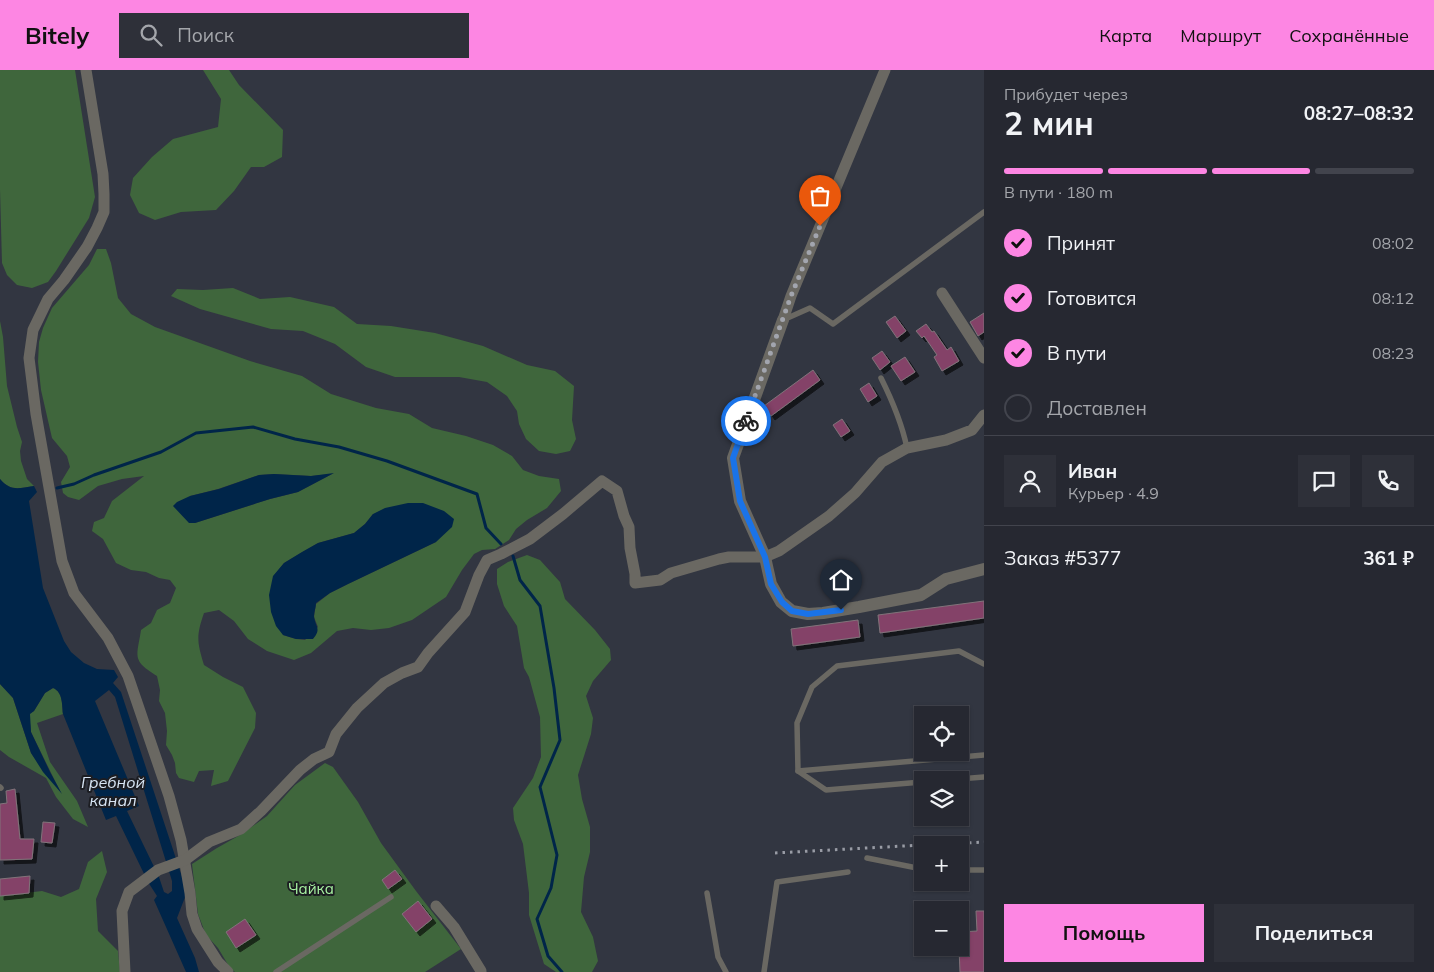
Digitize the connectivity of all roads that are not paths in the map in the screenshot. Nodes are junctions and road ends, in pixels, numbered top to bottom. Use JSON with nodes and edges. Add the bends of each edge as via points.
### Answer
{"nodes":[{"id":1,"x":86,"y":70,"type":"edge"},
{"id":2,"x":885,"y":70,"type":"edge"},
{"id":3,"x":984,"y":212,"type":"edge"},
{"id":4,"x":942,"y":293,"type":"dead end"},
{"id":5,"x":783,"y":320,"type":"junction"},
{"id":6,"x":984,"y":358,"type":"edge"},
{"id":7,"x":882,"y":378,"type":"dead end"},
{"id":8,"x":984,"y":415,"type":"edge"},
{"id":9,"x":907,"y":448,"type":"junction"},
{"id":10,"x":765,"y":557,"type":"junction"},
{"id":11,"x":984,"y":569,"type":"edge"},
{"id":12,"x":984,"y":664,"type":"edge"},
{"id":13,"x":984,"y":755,"type":"edge"},
{"id":14,"x":798,"y":771,"type":"junction"},
{"id":15,"x":984,"y":777,"type":"edge"},
{"id":16,"x":969,"y":778,"type":"edge"},
{"id":17,"x":914,"y":783,"type":"edge"},
{"id":18,"x":867,"y":858,"type":"dead end"},
{"id":19,"x":185,"y":860,"type":"junction"},
{"id":20,"x":914,"y":867,"type":"edge"},
{"id":21,"x":969,"y":870,"type":"edge"},
{"id":22,"x":984,"y":870,"type":"edge"},
{"id":23,"x":848,"y":872,"type":"dead end"},
{"id":24,"x":707,"y":893,"type":"dead end"},
{"id":25,"x":391,"y":897,"type":"dead end"},
{"id":26,"x":436,"y":906,"type":"dead end"},
{"id":27,"x":125,"y":972,"type":"edge"},
{"id":28,"x":228,"y":972,"type":"edge"},
{"id":29,"x":276,"y":972,"type":"edge"},
{"id":30,"x":481,"y":972,"type":"edge"},
{"id":31,"x":726,"y":972,"type":"edge"},
{"id":32,"x":764,"y":972,"type":"edge"}],
"edges":[{"from":1,"to":19,"type":"street","via":[[103,174],[104,212],[87,246],[48,299],[33,330],[30,373],[62,561],[74,593],[108,638],[128,676],[169,796]]},
{"from":2,"to":5,"type":"street"},
{"from":3,"to":5,"type":"lane","via":[[833,324],[810,308]]},
{"from":4,"to":6,"type":"street"},
{"from":5,"to":10,"type":"street","via":[[733,458],[740,501]]},
{"from":7,"to":9,"type":"lane"},
{"from":8,"to":9,"type":"street","via":[[972,430],[946,440]]},
{"from":9,"to":10,"type":"street","via":[[882,462],[829,516]]},
{"from":10,"to":11,"type":"street","via":[[771,584],[782,602],[792,611],[808,614],[921,595],[946,579]]},
{"from":10,"to":19,"type":"street","via":[[724,558],[671,573],[660,580],[635,583],[629,527],[617,491],[602,481],[530,539],[488,560],[465,612],[418,667],[384,683],[357,708],[336,734],[329,752],[300,770],[241,829],[208,842]]},
{"from":12,"to":14,"type":"lane","via":[[959,651],[837,666],[812,687],[797,723]]},
{"from":13,"to":14,"type":"lane"},
{"from":14,"to":17,"type":"lane","via":[[826,790]]},
{"from":15,"to":16,"type":"lane"},
{"from":18,"to":20,"type":"lane"},
{"from":19,"to":27,"type":"street","via":[[158,870],[129,892],[122,911]]},
{"from":19,"to":28,"type":"street","via":[[197,929]]},
{"from":21,"to":22,"type":"lane"},
{"from":23,"to":32,"type":"lane","via":[[777,882]]},
{"from":24,"to":31,"type":"lane","via":[[718,958]]},
{"from":25,"to":29,"type":"lane"},
{"from":26,"to":30,"type":"street","via":[[454,927]]}]}
